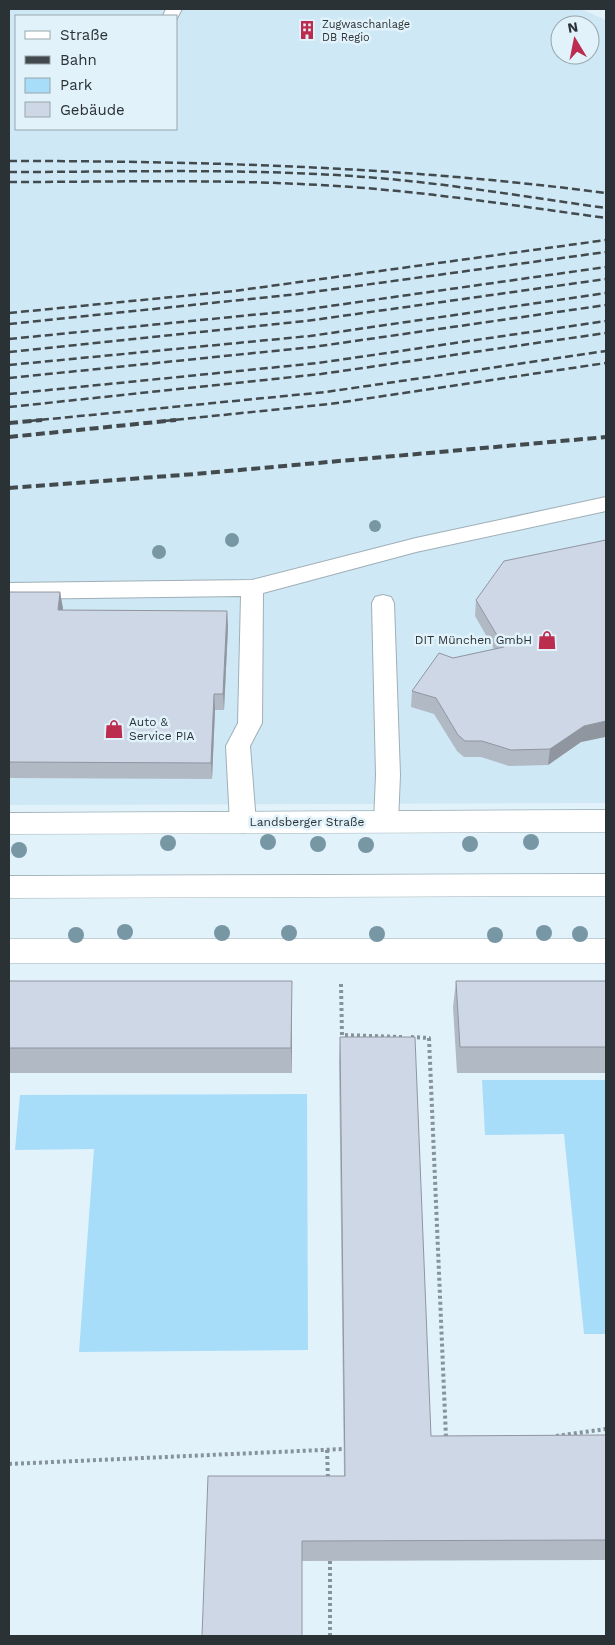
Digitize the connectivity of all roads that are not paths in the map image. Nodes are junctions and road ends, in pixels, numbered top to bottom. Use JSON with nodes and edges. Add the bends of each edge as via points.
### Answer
{"nodes":[{"id":1,"x":606,"y":504,"type":"edge"},
{"id":2,"x":252,"y":588,"type":"junction"},
{"id":3,"x":9,"y":591,"type":"edge"},
{"id":4,"x":383,"y":603,"type":"dead end"},
{"id":5,"x":606,"y":821,"type":"edge"},
{"id":6,"x":386,"y":822,"type":"junction"},
{"id":7,"x":243,"y":823,"type":"junction"},
{"id":8,"x":9,"y":824,"type":"edge"},
{"id":9,"x":606,"y":885,"type":"edge"},
{"id":10,"x":9,"y":887,"type":"edge"},
{"id":11,"x":9,"y":951,"type":"edge"},
{"id":12,"x":606,"y":951,"type":"edge"}],
"edges":[{"from":1,"to":2,"type":"lane","via":[[416,545]]},
{"from":2,"to":3,"type":"lane"},
{"from":2,"to":7,"type":"lane","via":[[250,723],[238,746]]},
{"from":4,"to":6,"type":"lane","via":[[388,775]]},
{"from":5,"to":6,"type":"street","name":"Landsberger Straße"},
{"from":6,"to":7,"type":"street","name":"Landsberger Straße"},
{"from":7,"to":8,"type":"street","name":"Landsberger Straße"},
{"from":9,"to":10,"type":"street"},
{"from":11,"to":12,"type":"street"}]}
